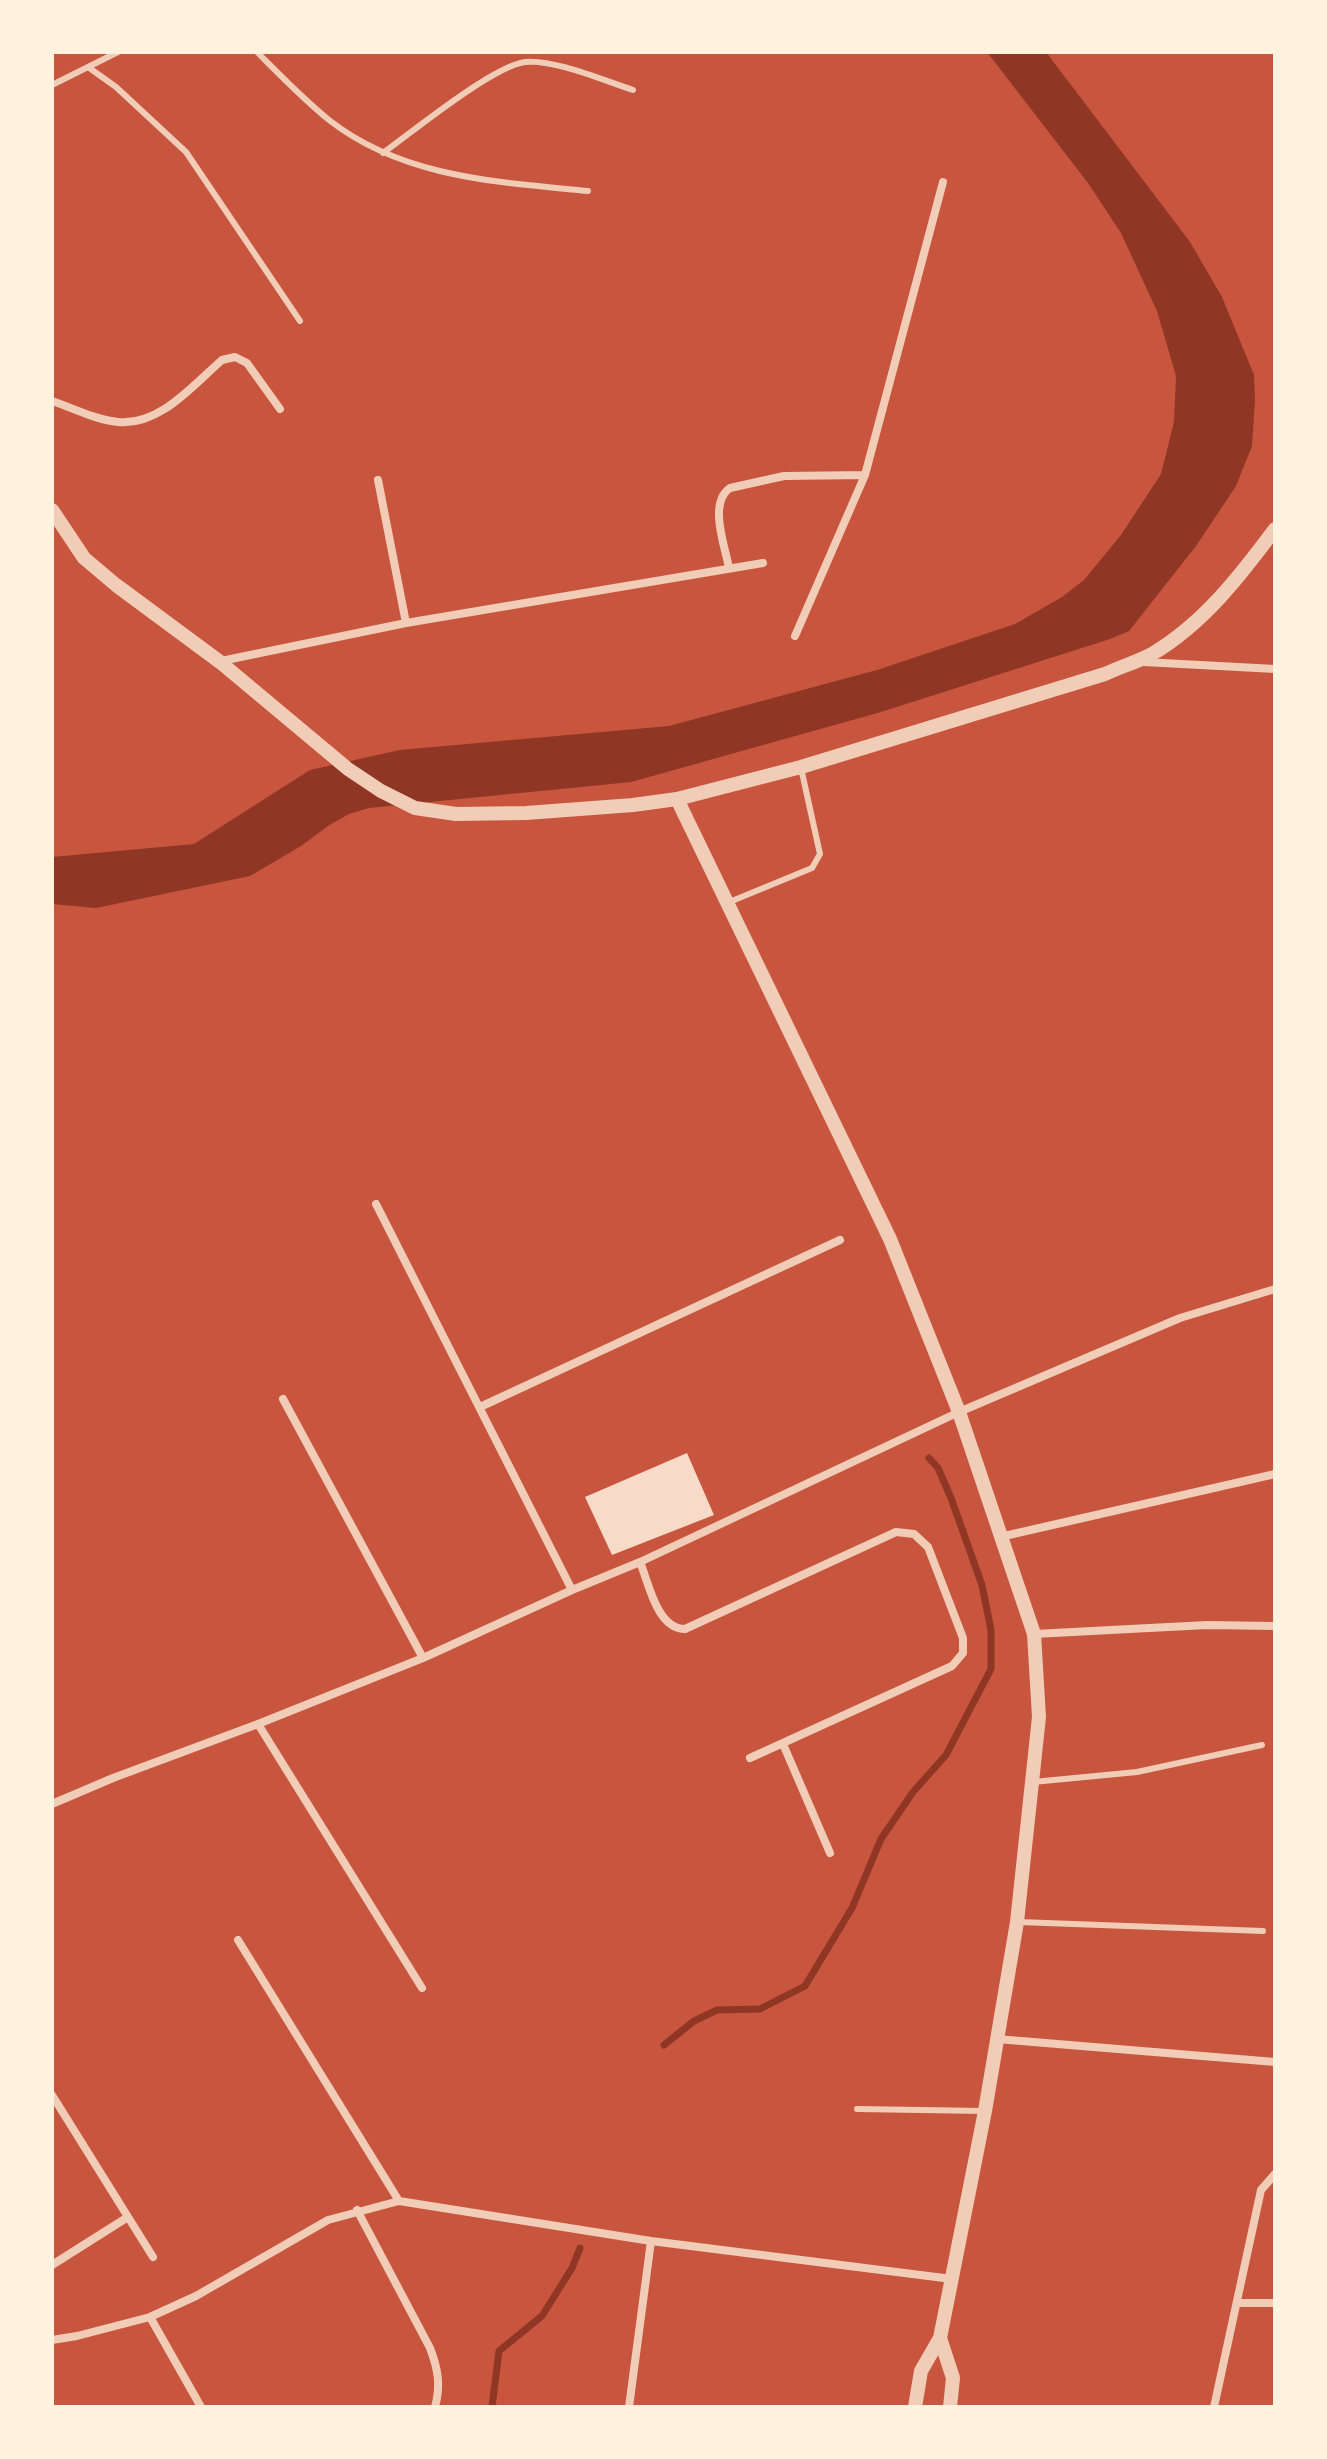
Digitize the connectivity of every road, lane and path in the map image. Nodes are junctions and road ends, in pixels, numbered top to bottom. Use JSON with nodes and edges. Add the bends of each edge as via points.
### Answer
{"nodes":[{"id":1,"x":118,"y":52,"type":"edge"},
{"id":2,"x":257,"y":52,"type":"edge"},
{"id":3,"x":88,"y":67,"type":"junction"},
{"id":4,"x":52,"y":85,"type":"edge"},
{"id":5,"x":633,"y":90,"type":"dead end"},
{"id":6,"x":383,"y":153,"type":"junction"},
{"id":7,"x":943,"y":182,"type":"dead end"},
{"id":8,"x":588,"y":191,"type":"dead end"},
{"id":9,"x":300,"y":321,"type":"dead end"},
{"id":10,"x":52,"y":401,"type":"edge"},
{"id":11,"x":280,"y":409,"type":"dead end"},
{"id":12,"x":865,"y":475,"type":"junction"},
{"id":13,"x":378,"y":480,"type":"dead end"},
{"id":14,"x":52,"y":510,"type":"edge"},
{"id":15,"x":1275,"y":529,"type":"edge"},
{"id":16,"x":763,"y":563,"type":"dead end"},
{"id":17,"x":729,"y":568,"type":"junction"},
{"id":18,"x":406,"y":623,"type":"junction"},
{"id":19,"x":795,"y":636,"type":"dead end"},
{"id":20,"x":1135,"y":661,"type":"junction"},
{"id":21,"x":220,"y":662,"type":"junction"},
{"id":22,"x":1275,"y":669,"type":"edge"},
{"id":23,"x":801,"y":767,"type":"junction"},
{"id":24,"x":677,"y":799,"type":"junction"},
{"id":25,"x":727,"y":903,"type":"junction"},
{"id":26,"x":376,"y":1204,"type":"dead end"},
{"id":27,"x":840,"y":1240,"type":"dead end"},
{"id":28,"x":1275,"y":1289,"type":"edge"},
{"id":29,"x":283,"y":1399,"type":"dead end"},
{"id":30,"x":480,"y":1407,"type":"junction"},
{"id":31,"x":959,"y":1412,"type":"junction"},
{"id":32,"x":1275,"y":1474,"type":"edge"},
{"id":33,"x":1000,"y":1537,"type":"junction"},
{"id":34,"x":640,"y":1562,"type":"junction"},
{"id":35,"x":572,"y":1590,"type":"junction"},
{"id":36,"x":1275,"y":1626,"type":"edge"},
{"id":37,"x":1034,"y":1634,"type":"junction"},
{"id":38,"x":423,"y":1658,"type":"junction"},
{"id":39,"x":258,"y":1724,"type":"junction"},
{"id":40,"x":783,"y":1744,"type":"junction"},
{"id":41,"x":1262,"y":1745,"type":"dead end"},
{"id":42,"x":750,"y":1758,"type":"dead end"},
{"id":43,"x":1033,"y":1782,"type":"junction"},
{"id":44,"x":52,"y":1804,"type":"edge"},
{"id":45,"x":830,"y":1853,"type":"dead end"},
{"id":46,"x":1017,"y":1922,"type":"junction"},
{"id":47,"x":1263,"y":1931,"type":"dead end"},
{"id":48,"x":238,"y":1940,"type":"dead end"},
{"id":49,"x":422,"y":1988,"type":"dead end"},
{"id":50,"x":997,"y":2039,"type":"junction"},
{"id":51,"x":1275,"y":2062,"type":"edge"},
{"id":52,"x":52,"y":2095,"type":"edge"},
{"id":53,"x":857,"y":2109,"type":"dead end"},
{"id":54,"x":985,"y":2111,"type":"junction"},
{"id":55,"x":1274,"y":2175,"type":"edge"},
{"id":56,"x":399,"y":2201,"type":"junction"},
{"id":57,"x":357,"y":2210,"type":"junction"},
{"id":58,"x":128,"y":2217,"type":"junction"},
{"id":59,"x":651,"y":2241,"type":"junction"},
{"id":60,"x":153,"y":2257,"type":"dead end"},
{"id":61,"x":52,"y":2265,"type":"edge"},
{"id":62,"x":952,"y":2279,"type":"junction"},
{"id":63,"x":1238,"y":2303,"type":"junction"},
{"id":64,"x":1275,"y":2303,"type":"edge"},
{"id":65,"x":150,"y":2317,"type":"junction"},
{"id":66,"x":940,"y":2338,"type":"junction"},
{"id":67,"x":52,"y":2340,"type":"edge"},
{"id":68,"x":201,"y":2407,"type":"edge"},
{"id":69,"x":435,"y":2407,"type":"edge"},
{"id":70,"x":629,"y":2407,"type":"edge"},
{"id":71,"x":915,"y":2407,"type":"edge"},
{"id":72,"x":950,"y":2407,"type":"edge"},
{"id":73,"x":1214,"y":2407,"type":"edge"}],
"edges":[{"from":1,"to":3,"type":"lane"},
{"from":2,"to":6,"type":"lane","via":[[331,121]]},
{"from":3,"to":4,"type":"lane"},
{"from":3,"to":9,"type":"lane","via":[[186,152]]},
{"from":5,"to":6,"type":"lane","via":[[562,67],[524,62],[489,77]]},
{"from":6,"to":8,"type":"lane","via":[[452,175]]},
{"from":7,"to":12,"type":"street"},
{"from":10,"to":11,"type":"street","via":[[115,422],[138,422],[162,411],[222,360],[235,357],[247,363]]},
{"from":12,"to":17,"type":"street","via":[[784,476],[730,488],[719,507]]},
{"from":12,"to":19,"type":"street"},
{"from":13,"to":18,"type":"street"},
{"from":14,"to":21,"type":"street","via":[[84,558]]},
{"from":15,"to":20,"type":"street","via":[[1192,625]]},
{"from":16,"to":17,"type":"street"},
{"from":17,"to":18,"type":"street"},
{"from":18,"to":21,"type":"street"},
{"from":20,"to":22,"type":"street"},
{"from":20,"to":23,"type":"street"},
{"from":21,"to":24,"type":"street","via":[[348,769],[415,808],[487,814]]},
{"from":23,"to":24,"type":"street"},
{"from":23,"to":25,"type":"lane","via":[[818,860],[812,868]]},
{"from":24,"to":25,"type":"street"},
{"from":25,"to":31,"type":"street","via":[[890,1239]]},
{"from":26,"to":30,"type":"street"},
{"from":27,"to":30,"type":"street"},
{"from":28,"to":31,"type":"street","via":[[1180,1318]]},
{"from":29,"to":38,"type":"street"},
{"from":30,"to":35,"type":"street"},
{"from":31,"to":33,"type":"street"},
{"from":31,"to":34,"type":"street"},
{"from":32,"to":33,"type":"street"},
{"from":33,"to":37,"type":"street"},
{"from":34,"to":35,"type":"street"},
{"from":34,"to":40,"type":"street","via":[[664,1621],[685,1629],[896,1532],[914,1534],[928,1547],[963,1638],[963,1653],[952,1666]]},
{"from":35,"to":38,"type":"street"},
{"from":36,"to":37,"type":"street"},
{"from":37,"to":43,"type":"street","via":[[1039,1717]]},
{"from":38,"to":39,"type":"street"},
{"from":39,"to":44,"type":"street"},
{"from":39,"to":49,"type":"street"},
{"from":40,"to":42,"type":"street"},
{"from":40,"to":45,"type":"street"},
{"from":41,"to":43,"type":"lane","via":[[1137,1772]]},
{"from":43,"to":46,"type":"street"},
{"from":46,"to":47,"type":"lane"},
{"from":46,"to":50,"type":"street"},
{"from":48,"to":56,"type":"street"},
{"from":50,"to":51,"type":"street"},
{"from":50,"to":54,"type":"street"},
{"from":52,"to":58,"type":"street"},
{"from":53,"to":54,"type":"lane"},
{"from":54,"to":62,"type":"street"},
{"from":55,"to":63,"type":"street","via":[[1261,2190]]},
{"from":56,"to":57,"type":"street"},
{"from":56,"to":59,"type":"street"},
{"from":57,"to":65,"type":"street","via":[[328,2220]]},
{"from":57,"to":69,"type":"street","via":[[430,2348],[439,2372]]},
{"from":58,"to":60,"type":"street"},
{"from":58,"to":61,"type":"street"},
{"from":59,"to":62,"type":"street"},
{"from":59,"to":70,"type":"street"},
{"from":62,"to":66,"type":"street"},
{"from":63,"to":64,"type":"street"},
{"from":63,"to":73,"type":"street"},
{"from":65,"to":67,"type":"street"},
{"from":65,"to":68,"type":"street"},
{"from":66,"to":71,"type":"street","via":[[921,2371]]},
{"from":66,"to":72,"type":"street","via":[[953,2378]]}]}
